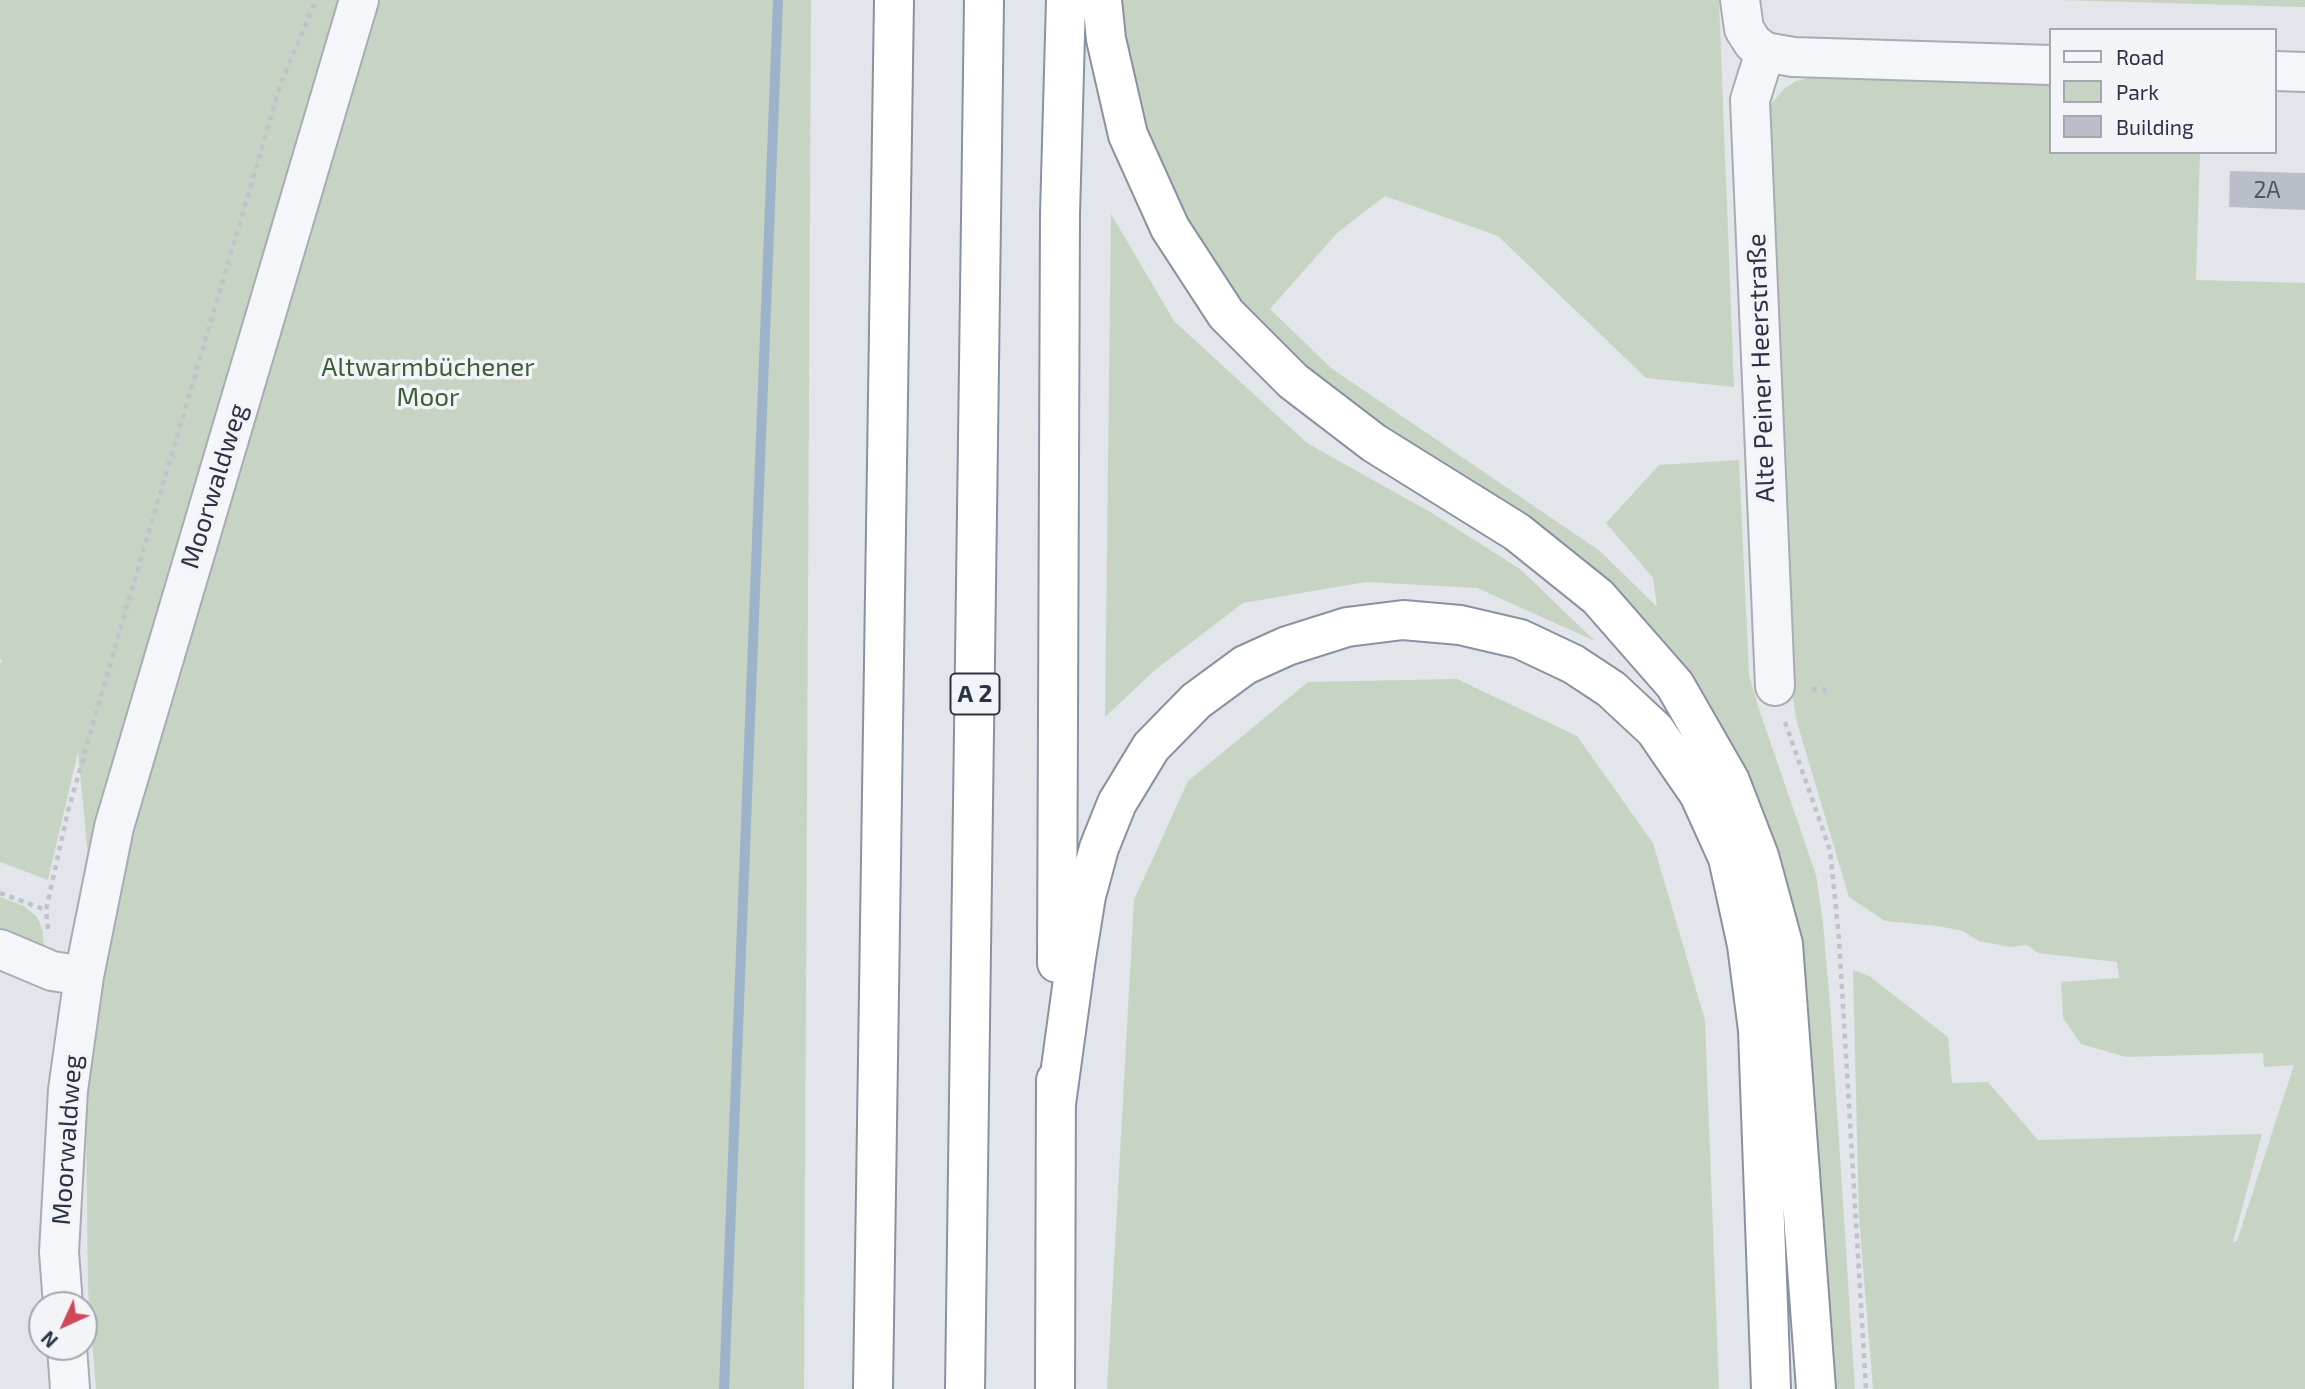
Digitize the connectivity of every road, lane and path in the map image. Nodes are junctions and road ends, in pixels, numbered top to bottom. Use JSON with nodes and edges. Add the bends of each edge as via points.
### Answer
{"nodes":[{"id":1,"x":316,"y":0,"type":"edge"},
{"id":2,"x":359,"y":0,"type":"edge"},
{"id":3,"x":894,"y":0,"type":"edge"},
{"id":4,"x":984,"y":0,"type":"edge"},
{"id":5,"x":1066,"y":0,"type":"edge"},
{"id":6,"x":1102,"y":0,"type":"edge"},
{"id":7,"x":1740,"y":0,"type":"edge"},
{"id":8,"x":1765,"y":52,"type":"junction"},
{"id":9,"x":2050,"y":65,"type":"edge"},
{"id":10,"x":2277,"y":71,"type":"edge"},
{"id":11,"x":2305,"y":72,"type":"edge"},
{"id":12,"x":1775,"y":686,"type":"joint"},
{"id":13,"x":0,"y":893,"type":"edge"},
{"id":14,"x":46,"y":910,"type":"junction"},
{"id":15,"x":0,"y":949,"type":"edge"},
{"id":16,"x":68,"y":974,"type":"junction"},
{"id":17,"x":1056,"y":1104,"type":"junction"},
{"id":18,"x":62,"y":1291,"type":"edge"},
{"id":19,"x":67,"y":1361,"type":"edge"},
{"id":20,"x":70,"y":1389,"type":"edge"},
{"id":21,"x":873,"y":1389,"type":"edge"},
{"id":22,"x":965,"y":1389,"type":"edge"},
{"id":23,"x":1055,"y":1389,"type":"edge"},
{"id":24,"x":1771,"y":1389,"type":"edge"},
{"id":25,"x":1816,"y":1389,"type":"edge"},
{"id":26,"x":1866,"y":1389,"type":"edge"}],
"edges":[{"from":1,"to":14,"type":"path","via":[[281,83],[83,758]]},
{"from":2,"to":16,"type":"street","name":"Moorwaldweg"},
{"from":3,"to":21,"type":"highway"},
{"from":4,"to":22,"type":"highway","number":"A 2"},
{"from":5,"to":17,"type":"highway","via":[[1060,214]]},
{"from":6,"to":25,"type":"highway","via":[[1128,135],[1170,228],[1226,314],[1293,381],[1374,443],[1517,532],[1598,597],[1675,685],[1730,781],[1759,856],[1783,944]]},
{"from":7,"to":8,"type":"street","via":[[1745,29]]},
{"from":8,"to":9,"type":"street","via":[[1793,57]]},
{"from":8,"to":12,"type":"street","name":"Alte Peiner Heerstraße","via":[[1750,100]]},
{"from":10,"to":11,"type":"street"},
{"from":12,"to":26,"type":"path","via":[[1830,850]]},
{"from":13,"to":14,"type":"path"},
{"from":14,"to":16,"type":"path"},
{"from":15,"to":16,"type":"street"},
{"from":16,"to":18,"type":"street","name":"Moorwaldweg","via":[[68,1104],[59,1252]]},
{"from":17,"to":23,"type":"highway"},
{"from":17,"to":24,"type":"highway","via":[[1086,897],[1099,848],[1117,803],[1151,747],[1196,701],[1245,665],[1347,627],[1403,620],[1461,625],[1520,639],[1611,688],[1655,730],[1699,794],[1728,858],[1747,945],[1758,1030]]},
{"from":19,"to":20,"type":"street"}]}
